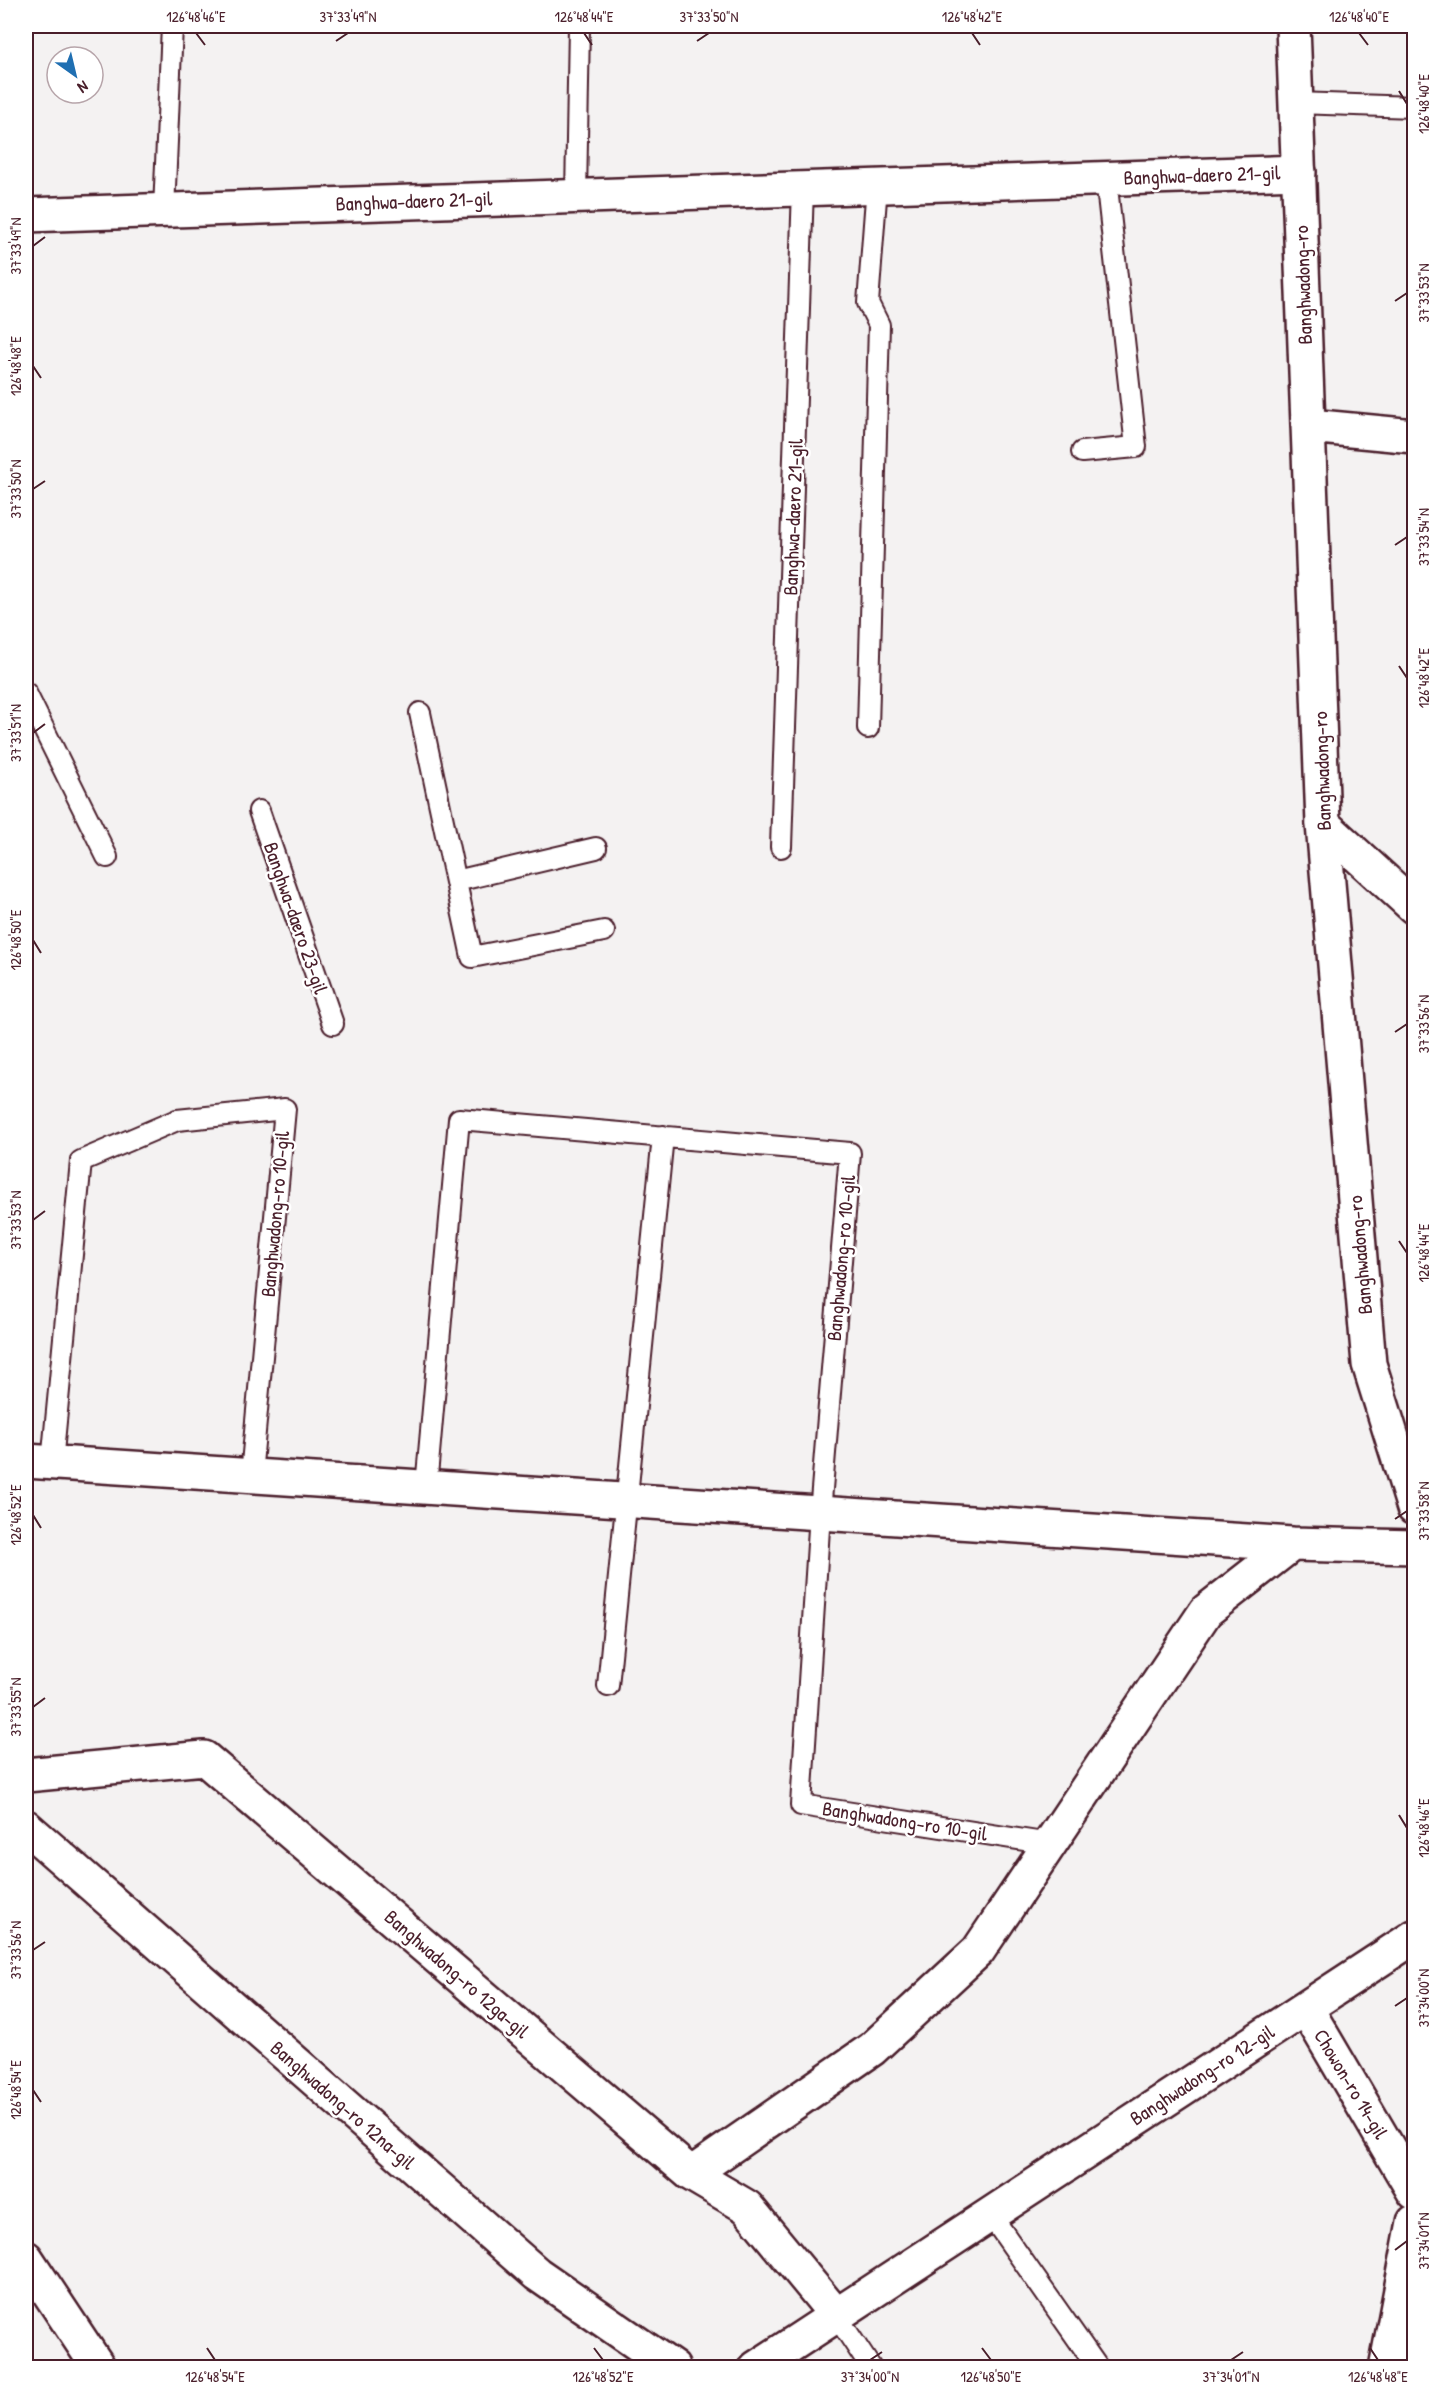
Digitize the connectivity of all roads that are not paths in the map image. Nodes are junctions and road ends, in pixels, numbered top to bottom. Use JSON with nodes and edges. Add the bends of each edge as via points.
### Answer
{"nodes":[{"id":1,"x":172,"y":26,"type":"edge"},
{"id":2,"x":579,"y":26,"type":"edge"},
{"id":3,"x":1293,"y":26,"type":"edge"},
{"id":4,"x":1296,"y":103,"type":"junction"},
{"id":5,"x":1414,"y":107,"type":"edge"},
{"id":6,"x":1299,"y":172,"type":"junction"},
{"id":7,"x":1106,"y":178,"type":"junction"},
{"id":8,"x":878,"y":185,"type":"junction"},
{"id":9,"x":803,"y":188,"type":"junction"},
{"id":10,"x":576,"y":196,"type":"junction"},
{"id":11,"x":165,"y":210,"type":"junction"},
{"id":12,"x":26,"y":214,"type":"edge"},
{"id":13,"x":1309,"y":426,"type":"junction"},
{"id":14,"x":1414,"y":436,"type":"edge"},
{"id":15,"x":1082,"y":452,"type":"dead end"},
{"id":16,"x":26,"y":693,"type":"edge"},
{"id":17,"x":420,"y":713,"type":"dead end"},
{"id":18,"x":868,"y":728,"type":"dead end"},
{"id":19,"x":259,"y":812,"type":"dead end"},
{"id":20,"x":1323,"y":824,"type":"junction"},
{"id":21,"x":781,"y":847,"type":"dead end"},
{"id":22,"x":596,"y":848,"type":"dead end"},
{"id":23,"x":107,"y":857,"type":"dead end"},
{"id":24,"x":456,"y":881,"type":"junction"},
{"id":25,"x":1414,"y":907,"type":"edge"},
{"id":26,"x":604,"y":931,"type":"dead end"},
{"id":27,"x":333,"y":1024,"type":"dead end"},
{"id":28,"x":663,"y":1136,"type":"junction"},
{"id":29,"x":39,"y":1462,"type":"edge"},
{"id":30,"x":251,"y":1475,"type":"junction"},
{"id":31,"x":426,"y":1487,"type":"junction"},
{"id":32,"x":626,"y":1501,"type":"junction"},
{"id":33,"x":1414,"y":1508,"type":"edge"},
{"id":34,"x":820,"y":1513,"type":"junction"},
{"id":35,"x":1292,"y":1544,"type":"junction"},
{"id":36,"x":1414,"y":1547,"type":"edge"},
{"id":37,"x":608,"y":1686,"type":"dead end"},
{"id":38,"x":26,"y":1775,"type":"edge"},
{"id":39,"x":26,"y":1827,"type":"edge"},
{"id":40,"x":1050,"y":1844,"type":"junction"},
{"id":41,"x":1414,"y":1937,"type":"edge"},
{"id":42,"x":1305,"y":2008,"type":"junction"},
{"id":43,"x":691,"y":2174,"type":"junction"},
{"id":44,"x":1414,"y":2192,"type":"edge"},
{"id":45,"x":990,"y":2214,"type":"junction"},
{"id":46,"x":1414,"y":2222,"type":"edge"},
{"id":47,"x":26,"y":2258,"type":"edge"},
{"id":48,"x":836,"y":2314,"type":"junction"},
{"id":49,"x":99,"y":2367,"type":"edge"},
{"id":50,"x":673,"y":2367,"type":"edge"},
{"id":51,"x":756,"y":2367,"type":"edge"},
{"id":52,"x":872,"y":2367,"type":"edge"},
{"id":53,"x":1098,"y":2367,"type":"edge"},
{"id":54,"x":1386,"y":2367,"type":"edge"}],
"edges":[{"from":1,"to":11,"type":"lane"},
{"from":2,"to":10,"type":"lane"},
{"from":3,"to":4,"type":"street","name":"Banghwadong-ro"},
{"from":4,"to":5,"type":"lane"},
{"from":4,"to":6,"type":"street","name":"Banghwadong-ro"},
{"from":6,"to":7,"type":"street","name":"Banghwa-daero 21-gil"},
{"from":6,"to":13,"type":"street","name":"Banghwadong-ro"},
{"from":7,"to":8,"type":"street","name":"Banghwa-daero 21-gil"},
{"from":7,"to":15,"type":"lane","name":"Banghwa-daero 21-gil","via":[[1136,447]]},
{"from":8,"to":9,"type":"street","name":"Banghwa-daero 21-gil"},
{"from":8,"to":18,"type":"lane","via":[[868,303],[879,325]]},
{"from":9,"to":10,"type":"street","name":"Banghwa-daero 21-gil"},
{"from":9,"to":21,"type":"lane","name":"Banghwa-daero 21-gil"},
{"from":10,"to":11,"type":"street","name":"Banghwa-daero 21-gil"},
{"from":11,"to":12,"type":"street","name":"Banghwa-daero 21-gil"},
{"from":13,"to":14,"type":"street"},
{"from":13,"to":20,"type":"street","name":"Banghwadong-ro"},
{"from":16,"to":23,"type":"lane"},
{"from":17,"to":24,"type":"lane"},
{"from":19,"to":27,"type":"lane","name":"Banghwa-daero 23-gil"},
{"from":20,"to":25,"type":"street"},
{"from":20,"to":33,"type":"street","name":"Banghwadong-ro","via":[[1369,1364]]},
{"from":22,"to":24,"type":"lane"},
{"from":24,"to":26,"type":"lane","via":[[472,957]]},
{"from":28,"to":31,"type":"lane","name":"Banghwadong-ro 10-gil","via":[[459,1119]]},
{"from":28,"to":32,"type":"lane"},
{"from":28,"to":34,"type":"lane","name":"Banghwadong-ro 10-gil","via":[[850,1153]]},
{"from":29,"to":30,"type":"street","name":"Banghwadong-ro 10-gil"},
{"from":29,"to":30,"type":"lane","name":"Banghwadong-ro 10-gil","via":[[81,1161],[177,1120],[285,1109]]},
{"from":30,"to":31,"type":"street","name":"Banghwadong-ro 10-gil"},
{"from":31,"to":32,"type":"street","name":"Banghwadong-ro 10-gil"},
{"from":32,"to":34,"type":"street","name":"Banghwadong-ro 10-gil"},
{"from":32,"to":37,"type":"lane"},
{"from":34,"to":35,"type":"street","name":"Banghwadong-ro 10-gil"},
{"from":34,"to":40,"type":"lane","name":"Banghwadong-ro 10-gil","via":[[801,1805]]},
{"from":35,"to":36,"type":"street","name":"Banghwadong-ro 10-gil"},
{"from":35,"to":40,"type":"street","via":[[1206,1611]]},
{"from":38,"to":43,"type":"street","name":"Banghwadong-ro 12ga-gil","via":[[204,1758]]},
{"from":39,"to":50,"type":"street","name":"Banghwadong-ro 12na-gil","via":[[537,2274]]},
{"from":40,"to":43,"type":"street","via":[[978,1951],[872,2049]]},
{"from":41,"to":42,"type":"street","name":"Banghwadong-ro 12-gil"},
{"from":42,"to":44,"type":"street","name":"Chowon-ro 14-gil"},
{"from":42,"to":45,"type":"street","name":"Banghwadong-ro 12-gil"},
{"from":43,"to":48,"type":"street","name":"Banghwadong-ro 12ga-gil","via":[[747,2207]]},
{"from":45,"to":48,"type":"street","name":"Banghwadong-ro 12-gil"},
{"from":45,"to":53,"type":"lane"},
{"from":46,"to":54,"type":"street"},
{"from":47,"to":49,"type":"street"},
{"from":48,"to":51,"type":"street","name":"Banghwadong-ro 12-gil"},
{"from":48,"to":52,"type":"lane"}]}
